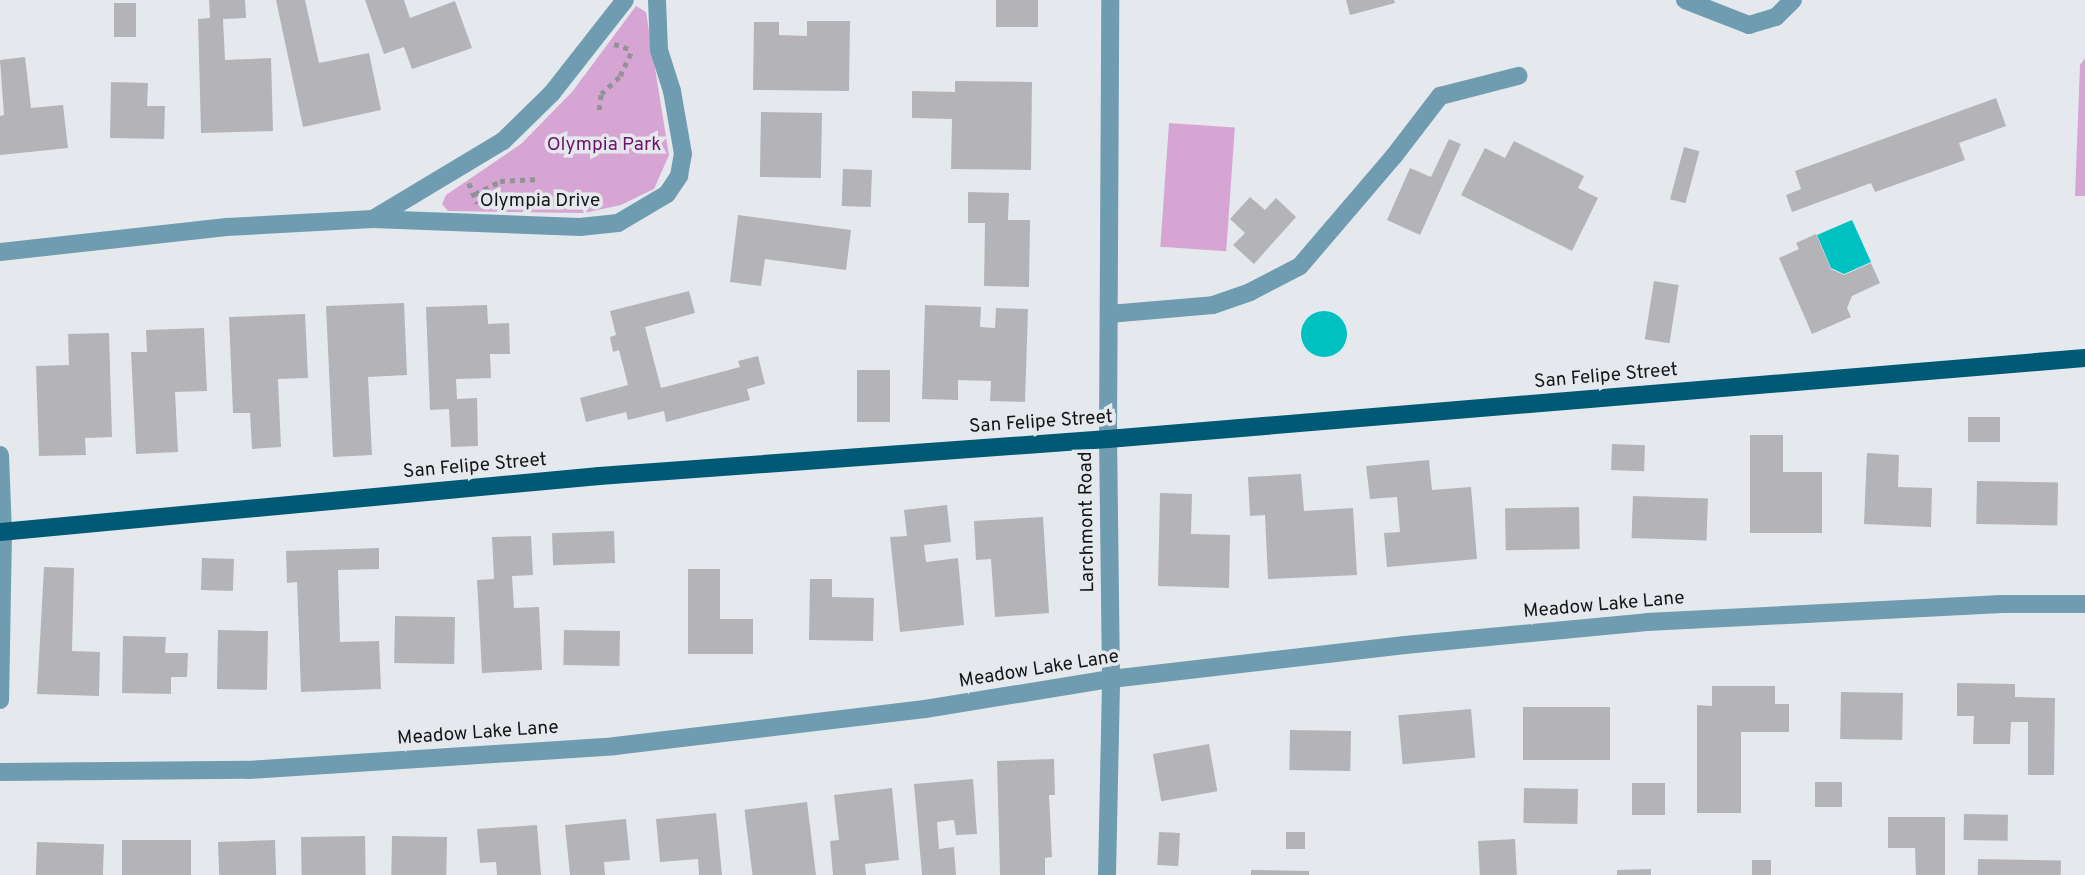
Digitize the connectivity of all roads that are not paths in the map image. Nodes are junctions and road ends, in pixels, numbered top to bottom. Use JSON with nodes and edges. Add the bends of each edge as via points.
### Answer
{"nodes":[{"id":1,"x":625,"y":0,"type":"edge"},
{"id":2,"x":657,"y":0,"type":"edge"},
{"id":3,"x":1110,"y":0,"type":"edge"},
{"id":4,"x":1685,"y":0,"type":"edge"},
{"id":5,"x":1793,"y":0,"type":"edge"},
{"id":6,"x":1518,"y":76,"type":"dead end"},
{"id":7,"x":373,"y":219,"type":"junction"},
{"id":8,"x":0,"y":252,"type":"edge"},
{"id":9,"x":1108,"y":314,"type":"junction"},
{"id":10,"x":2085,"y":358,"type":"edge"},
{"id":11,"x":1108,"y":439,"type":"junction"},
{"id":12,"x":0,"y":455,"type":"edge"},
{"id":13,"x":1,"y":532,"type":"edge"},
{"id":14,"x":2085,"y":604,"type":"edge"},
{"id":15,"x":1111,"y":679,"type":"junction"},
{"id":16,"x":0,"y":700,"type":"edge"},
{"id":17,"x":0,"y":772,"type":"edge"},
{"id":18,"x":1107,"y":875,"type":"edge"}],
"edges":[{"from":1,"to":7,"type":"street","name":"Olympia Drive","via":[[552,93],[503,141]]},
{"from":2,"to":7,"type":"street","name":"Olympia Drive","via":[[659,50],[683,154],[679,176],[667,194],[618,223],[580,227]]},
{"from":3,"to":9,"type":"street","name":"Larchmont Road"},
{"from":4,"to":5,"type":"street","via":[[1749,25],[1776,17]]},
{"from":6,"to":9,"type":"street","via":[[1440,96],[1300,266],[1213,305]]},
{"from":7,"to":8,"type":"street","name":"Olympia Drive","via":[[227,228]]},
{"from":9,"to":11,"type":"street","name":"Larchmont Road"},
{"from":10,"to":11,"type":"main road","name":"San Felipe Street"},
{"from":11,"to":13,"type":"main road","name":"San Felipe Street","via":[[599,476]]},
{"from":11,"to":15,"type":"street","name":"Larchmont Road"},
{"from":12,"to":13,"type":"street"},
{"from":13,"to":16,"type":"street"},
{"from":14,"to":15,"type":"street","name":"Meadow Lake Lane","via":[[1647,622]]},
{"from":15,"to":17,"type":"street","name":"Meadow Lake Lane","via":[[925,709],[615,746],[248,769]]},
{"from":15,"to":18,"type":"street","name":"Larchmont Road"}]}
